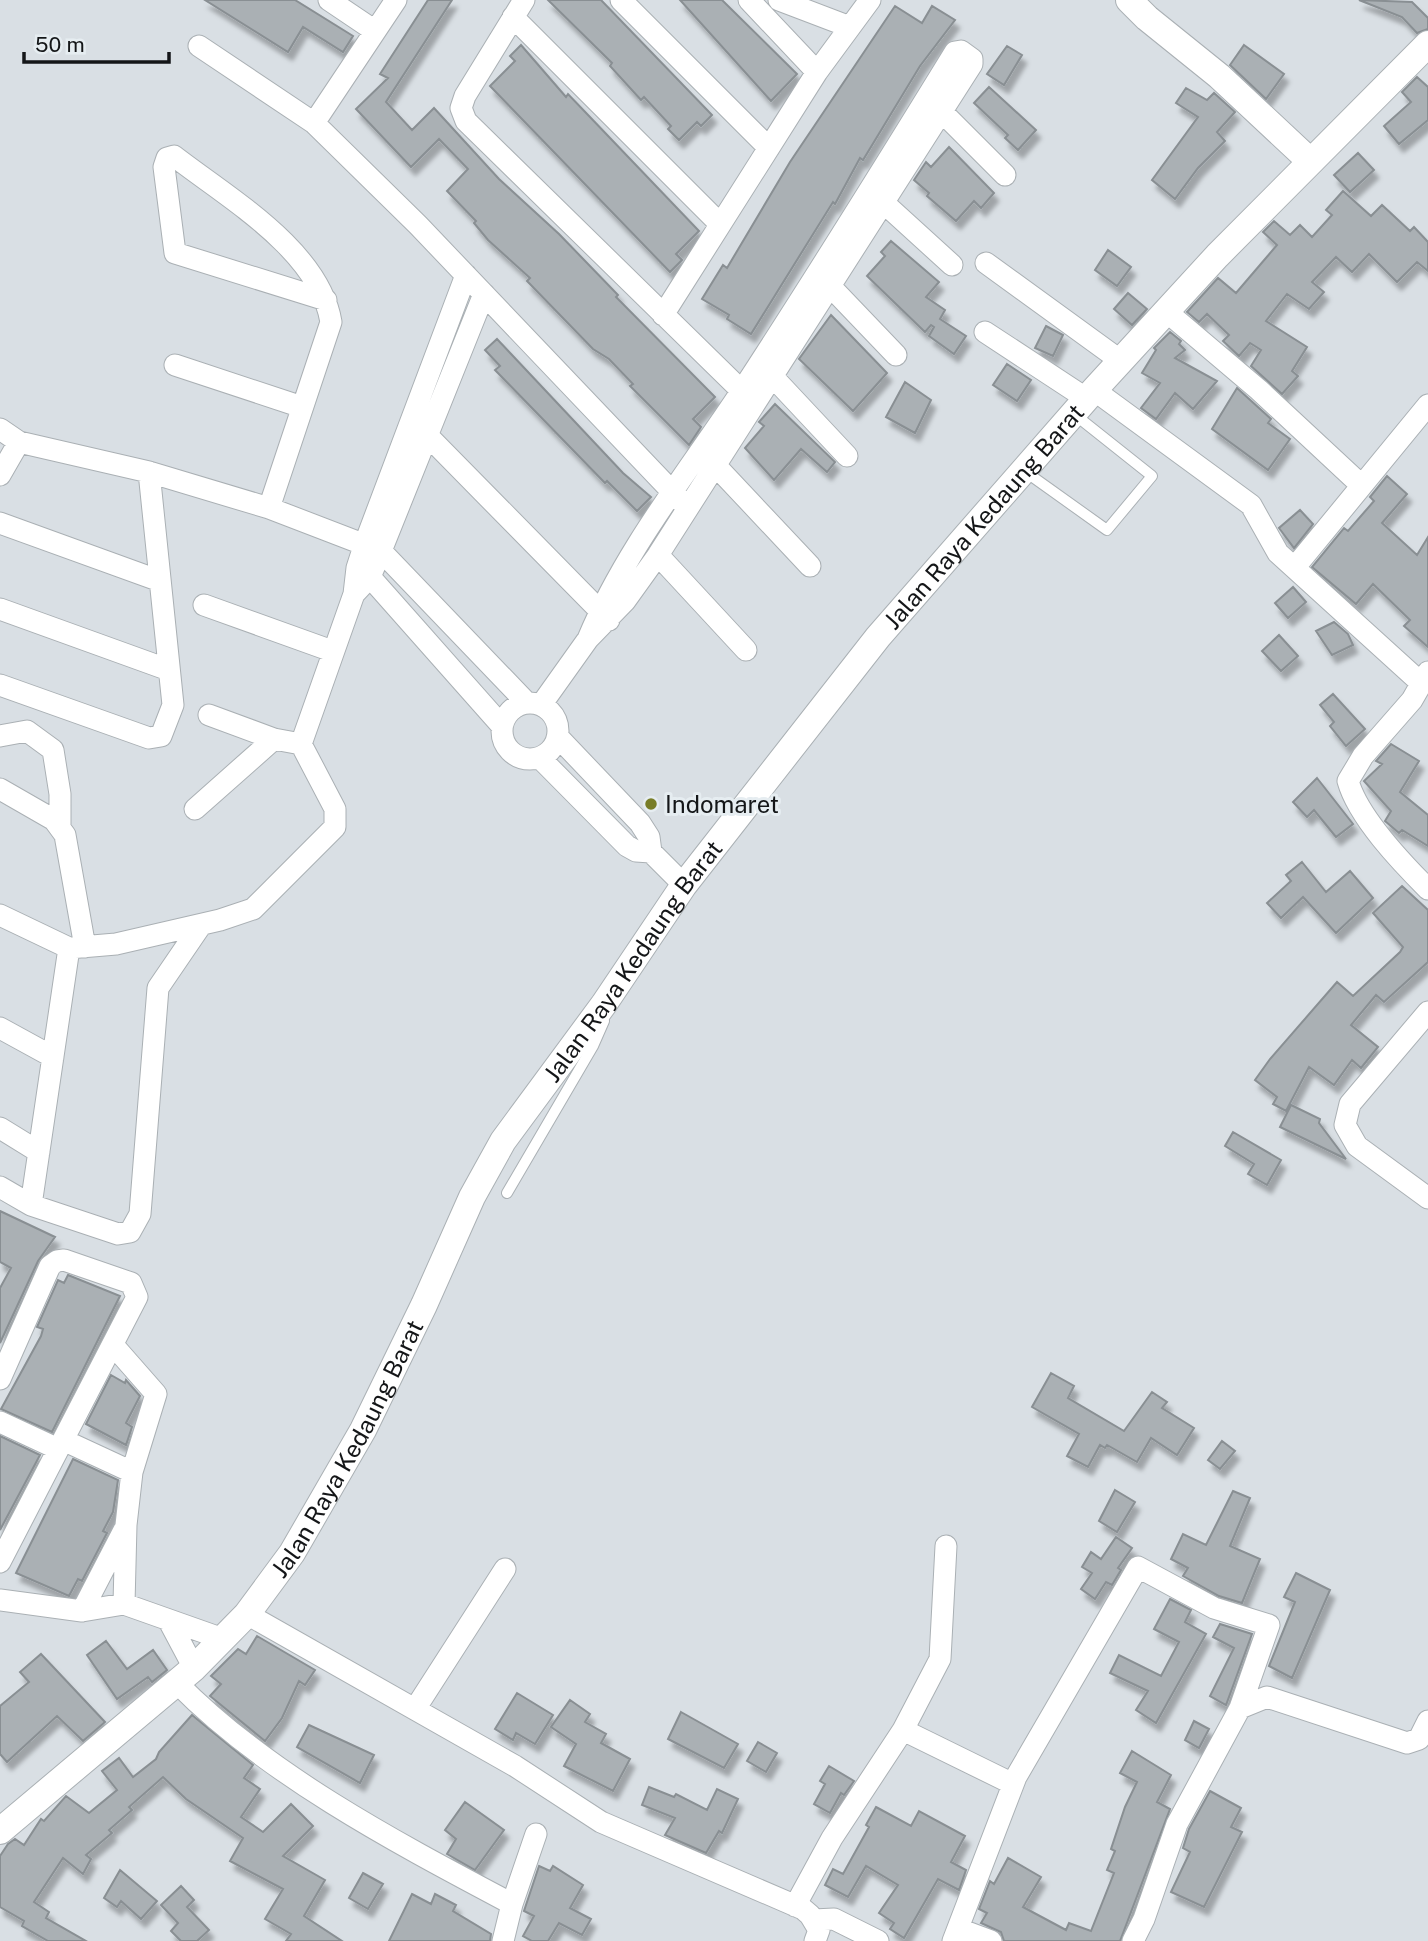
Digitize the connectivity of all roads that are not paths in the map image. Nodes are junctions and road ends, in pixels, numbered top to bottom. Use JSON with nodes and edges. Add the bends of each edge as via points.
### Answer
{"nodes":[{"id":1,"x":329,"y":0,"type":"edge"},
{"id":2,"x":396,"y":0,"type":"edge"},
{"id":3,"x":621,"y":0,"type":"edge"},
{"id":4,"x":749,"y":0,"type":"edge"},
{"id":5,"x":779,"y":0,"type":"edge"},
{"id":6,"x":870,"y":0,"type":"edge"},
{"id":7,"x":1129,"y":0,"type":"edge"},
{"id":8,"x":519,"y":9,"type":"edge"},
{"id":9,"x":850,"y":27,"type":"junction"},
{"id":10,"x":375,"y":32,"type":"junction"},
{"id":11,"x":1428,"y":44,"type":"edge"},
{"id":12,"x":199,"y":46,"type":"dead end"},
{"id":13,"x":817,"y":72,"type":"junction"},
{"id":14,"x":941,"y":111,"type":"junction"},
{"id":15,"x":314,"y":123,"type":"junction"},
{"id":16,"x":768,"y":148,"type":"junction"},
{"id":17,"x":1310,"y":161,"type":"junction"},
{"id":18,"x":1005,"y":174,"type":"dead end"},
{"id":19,"x":876,"y":196,"type":"junction"},
{"id":20,"x":719,"y":223,"type":"junction"},
{"id":21,"x":986,"y":263,"type":"dead end"},
{"id":22,"x":952,"y":265,"type":"dead end"},
{"id":23,"x":466,"y":275,"type":"junction"},
{"id":24,"x":830,"y":286,"type":"junction"},
{"id":25,"x":484,"y":295,"type":"junction"},
{"id":26,"x":326,"y":300,"type":"junction"},
{"id":27,"x":1167,"y":313,"type":"junction"},
{"id":28,"x":663,"y":315,"type":"junction"},
{"id":29,"x":985,"y":332,"type":"dead end"},
{"id":30,"x":896,"y":355,"type":"dead end"},
{"id":31,"x":1121,"y":361,"type":"junction"},
{"id":32,"x":175,"y":365,"type":"dead end"},
{"id":33,"x":772,"y":376,"type":"junction"},
{"id":34,"x":748,"y":397,"type":"junction"},
{"id":35,"x":1085,"y":401,"type":"junction"},
{"id":36,"x":1428,"y":405,"type":"edge"},
{"id":37,"x":302,"y":408,"type":"junction"},
{"id":38,"x":0,"y":429,"type":"edge"},
{"id":39,"x":427,"y":435,"type":"junction"},
{"id":40,"x":19,"y":442,"type":"junction"},
{"id":41,"x":847,"y":456,"type":"dead end"},
{"id":42,"x":715,"y":465,"type":"junction"},
{"id":43,"x":1023,"y":470,"type":"junction"},
{"id":44,"x":149,"y":472,"type":"junction"},
{"id":45,"x":0,"y":475,"type":"edge"},
{"id":46,"x":1361,"y":485,"type":"junction"},
{"id":47,"x":679,"y":500,"type":"junction"},
{"id":48,"x":269,"y":508,"type":"junction"},
{"id":49,"x":0,"y":523,"type":"edge"},
{"id":50,"x":373,"y":547,"type":"junction"},
{"id":51,"x":658,"y":555,"type":"junction"},
{"id":52,"x":810,"y":566,"type":"dead end"},
{"id":53,"x":1295,"y":567,"type":"junction"},
{"id":54,"x":363,"y":573,"type":"junction"},
{"id":55,"x":160,"y":581,"type":"junction"},
{"id":56,"x":413,"y":583,"type":"junction"},
{"id":57,"x":394,"y":605,"type":"junction"},
{"id":58,"x":204,"y":606,"type":"dead end"},
{"id":59,"x":0,"y":609,"type":"edge"},
{"id":60,"x":604,"y":616,"type":"junction"},
{"id":61,"x":746,"y":650,"type":"dead end"},
{"id":62,"x":332,"y":651,"type":"junction"},
{"id":63,"x":169,"y":670,"type":"junction"},
{"id":64,"x":1424,"y":677,"type":"edge"},
{"id":65,"x":0,"y":685,"type":"edge"},
{"id":66,"x":534,"y":704,"type":"junction"},
{"id":67,"x":209,"y":715,"type":"dead end"},
{"id":68,"x":502,"y":726,"type":"junction"},
{"id":69,"x":0,"y":736,"type":"edge"},
{"id":70,"x":558,"y":737,"type":"junction"},
{"id":71,"x":274,"y":739,"type":"junction"},
{"id":72,"x":301,"y":744,"type":"junction"},
{"id":73,"x":540,"y":758,"type":"junction"},
{"id":74,"x":0,"y":789,"type":"edge"},
{"id":75,"x":195,"y":809,"type":"dead end"},
{"id":76,"x":60,"y":826,"type":"junction"},
{"id":77,"x":651,"y":852,"type":"junction"},
{"id":78,"x":684,"y":885,"type":"junction"},
{"id":79,"x":1428,"y":888,"type":"edge"},
{"id":80,"x":0,"y":915,"type":"edge"},
{"id":81,"x":218,"y":921,"type":"junction"},
{"id":82,"x":77,"y":948,"type":"junction"},
{"id":83,"x":604,"y":1004,"type":"junction"},
{"id":84,"x":1428,"y":1012,"type":"edge"},
{"id":85,"x":0,"y":1028,"type":"edge"},
{"id":86,"x":53,"y":1057,"type":"junction"},
{"id":87,"x":0,"y":1128,"type":"edge"},
{"id":88,"x":39,"y":1152,"type":"junction"},
{"id":89,"x":0,"y":1188,"type":"edge"},
{"id":90,"x":507,"y":1193,"type":"dead end"},
{"id":91,"x":1428,"y":1198,"type":"edge"},
{"id":92,"x":31,"y":1205,"type":"junction"},
{"id":93,"x":113,"y":1346,"type":"junction"},
{"id":94,"x":0,"y":1379,"type":"edge"},
{"id":95,"x":0,"y":1422,"type":"edge"},
{"id":96,"x":61,"y":1445,"type":"junction"},
{"id":97,"x":132,"y":1472,"type":"junction"},
{"id":98,"x":126,"y":1525,"type":"junction"},
{"id":99,"x":946,"y":1546,"type":"dead end"},
{"id":100,"x":0,"y":1562,"type":"edge"},
{"id":101,"x":505,"y":1569,"type":"dead end"},
{"id":102,"x":0,"y":1600,"type":"edge"},
{"id":103,"x":124,"y":1604,"type":"junction"},
{"id":104,"x":82,"y":1611,"type":"junction"},
{"id":105,"x":247,"y":1614,"type":"junction"},
{"id":106,"x":169,"y":1621,"type":"junction"},
{"id":107,"x":223,"y":1639,"type":"junction"},
{"id":108,"x":186,"y":1675,"type":"junction"},
{"id":109,"x":1240,"y":1708,"type":"junction"},
{"id":110,"x":415,"y":1709,"type":"junction"},
{"id":111,"x":1428,"y":1720,"type":"edge"},
{"id":112,"x":902,"y":1730,"type":"junction"},
{"id":113,"x":1013,"y":1784,"type":"junction"},
{"id":114,"x":0,"y":1831,"type":"edge"},
{"id":115,"x":536,"y":1834,"type":"dead end"},
{"id":116,"x":512,"y":1904,"type":"junction"},
{"id":117,"x":795,"y":1906,"type":"junction"},
{"id":118,"x":814,"y":1930,"type":"edge"},
{"id":119,"x":956,"y":1935,"type":"edge"},
{"id":120,"x":503,"y":1941,"type":"edge"},
{"id":121,"x":878,"y":1941,"type":"edge"},
{"id":122,"x":990,"y":1941,"type":"edge"},
{"id":123,"x":1133,"y":1941,"type":"edge"}],
"edges":[{"from":1,"to":10,"type":"street"},
{"from":2,"to":10,"type":"street"},
{"from":3,"to":16,"type":"street"},
{"from":4,"to":13,"type":"street"},
{"from":5,"to":9,"type":"street"},
{"from":6,"to":9,"type":"street"},
{"from":7,"to":17,"type":"street"},
{"from":8,"to":20,"type":"street"},
{"from":8,"to":28,"type":"street","via":[[465,96],[461,108],[466,121]]},
{"from":9,"to":13,"type":"street"},
{"from":10,"to":15,"type":"street"},
{"from":11,"to":17,"type":"street","name":"Jalan Raya Kedaung Barat"},
{"from":12,"to":15,"type":"street"},
{"from":13,"to":16,"type":"street"},
{"from":14,"to":18,"type":"street"},
{"from":14,"to":19,"type":"street"},
{"from":14,"to":19,"type":"street","via":[[973,61],[959,50]]},
{"from":15,"to":23,"type":"street"},
{"from":16,"to":20,"type":"street"},
{"from":17,"to":27,"type":"street","name":"Jalan Raya Kedaung Barat"},
{"from":19,"to":22,"type":"street"},
{"from":19,"to":24,"type":"street"},
{"from":19,"to":34,"type":"street"},
{"from":20,"to":28,"type":"street"},
{"from":21,"to":31,"type":"street"},
{"from":23,"to":25,"type":"street"},
{"from":23,"to":50,"type":"street"},
{"from":24,"to":30,"type":"street"},
{"from":24,"to":33,"type":"street"},
{"from":25,"to":39,"type":"street"},
{"from":25,"to":47,"type":"street"},
{"from":26,"to":26,"type":"street","via":[[175,253],[164,167],[167,159],[174,156],[280,238]]},
{"from":26,"to":37,"type":"street","via":[[331,322]]},
{"from":27,"to":31,"type":"street","name":"Jalan Raya Kedaung Barat"},
{"from":27,"to":46,"type":"street"},
{"from":28,"to":34,"type":"street"},
{"from":29,"to":35,"type":"street"},
{"from":31,"to":35,"type":"street","name":"Jalan Raya Kedaung Barat"},
{"from":32,"to":37,"type":"street"},
{"from":33,"to":34,"type":"street"},
{"from":33,"to":41,"type":"street"},
{"from":34,"to":42,"type":"street"},
{"from":34,"to":47,"type":"street"},
{"from":35,"to":43,"type":"street","name":"Jalan Raya Kedaung Barat"},
{"from":35,"to":43,"type":"lane","via":[[1152,476],[1107,530]]},
{"from":35,"to":53,"type":"street","via":[[1251,505],[1278,553]]},
{"from":36,"to":46,"type":"street"},
{"from":37,"to":48,"type":"street"},
{"from":38,"to":40,"type":"street"},
{"from":39,"to":50,"type":"street"},
{"from":39,"to":60,"type":"street"},
{"from":40,"to":44,"type":"street"},
{"from":40,"to":45,"type":"street"},
{"from":42,"to":47,"type":"street"},
{"from":42,"to":52,"type":"street"},
{"from":43,"to":78,"type":"street","name":"Jalan Raya Kedaung Barat","via":[[878,637]]},
{"from":44,"to":48,"type":"street"},
{"from":44,"to":55,"type":"street"},
{"from":46,"to":53,"type":"street"},
{"from":47,"to":51,"type":"street"},
{"from":47,"to":60,"type":"street"},
{"from":48,"to":50,"type":"street"},
{"from":49,"to":55,"type":"street"},
{"from":50,"to":54,"type":"street"},
{"from":50,"to":56,"type":"street"},
{"from":51,"to":60,"type":"street"},
{"from":51,"to":61,"type":"street"},
{"from":53,"to":64,"type":"street"},
{"from":54,"to":57,"type":"street"},
{"from":54,"to":62,"type":"street"},
{"from":55,"to":63,"type":"street"},
{"from":56,"to":57,"type":"street"},
{"from":56,"to":66,"type":"street"},
{"from":57,"to":68,"type":"street"},
{"from":58,"to":62,"type":"street"},
{"from":59,"to":63,"type":"street"},
{"from":60,"to":66,"type":"street"},
{"from":62,"to":72,"type":"street"},
{"from":63,"to":65,"type":"street","via":[[173,705],[161,736],[149,738]]},
{"from":64,"to":79,"type":"street","via":[[1412,700],[1363,756],[1348,781],[1350,792],[1372,824]]},
{"from":66,"to":68,"type":"street","via":[[515,707]]},
{"from":66,"to":70,"type":"street","via":[[555,718]]},
{"from":67,"to":71,"type":"street"},
{"from":68,"to":73,"type":"street","via":[[512,753],[530,760]]},
{"from":69,"to":76,"type":"street","via":[[27,732],[53,750]]},
{"from":70,"to":73,"type":"street"},
{"from":70,"to":77,"type":"street","via":[[640,823]]},
{"from":71,"to":72,"type":"street"},
{"from":71,"to":75,"type":"street"},
{"from":72,"to":81,"type":"street","via":[[335,809],[335,827],[253,909]]},
{"from":73,"to":77,"type":"street","via":[[627,846]]},
{"from":74,"to":76,"type":"street"},
{"from":76,"to":82,"type":"street","via":[[67,840]]},
{"from":77,"to":78,"type":"street"},
{"from":78,"to":83,"type":"street","name":"Jalan Raya Kedaung Barat"},
{"from":80,"to":82,"type":"street"},
{"from":81,"to":82,"type":"street"},
{"from":81,"to":92,"type":"street","via":[[158,988],[140,1213],[130,1232],[118,1234]]},
{"from":82,"to":86,"type":"street"},
{"from":83,"to":90,"type":"lane","via":[[604,1021],[593,1046]]},
{"from":83,"to":105,"type":"street","name":"Jalan Raya Kedaung Barat","via":[[503,1142],[472,1197],[363,1430],[292,1553]]},
{"from":84,"to":91,"type":"street","via":[[1350,1104],[1345,1125],[1357,1146]]},
{"from":85,"to":86,"type":"street"},
{"from":86,"to":88,"type":"street"},
{"from":87,"to":88,"type":"street"},
{"from":88,"to":92,"type":"street"},
{"from":89,"to":92,"type":"street"},
{"from":93,"to":94,"type":"street","via":[[137,1297],[135,1288],[57,1261],[50,1266]]},
{"from":93,"to":96,"type":"street"},
{"from":93,"to":97,"type":"street","via":[[156,1394]]},
{"from":95,"to":96,"type":"street"},
{"from":96,"to":97,"type":"street"},
{"from":96,"to":100,"type":"street"},
{"from":97,"to":98,"type":"street"},
{"from":98,"to":103,"type":"street"},
{"from":98,"to":104,"type":"street"},
{"from":99,"to":112,"type":"street","via":[[940,1659]]},
{"from":101,"to":110,"type":"street"},
{"from":102,"to":104,"type":"street"},
{"from":103,"to":104,"type":"street"},
{"from":103,"to":106,"type":"street"},
{"from":105,"to":107,"type":"street","name":"Jalan Raya Kedaung Barat"},
{"from":105,"to":110,"type":"street"},
{"from":106,"to":107,"type":"street"},
{"from":106,"to":108,"type":"street"},
{"from":107,"to":108,"type":"street","name":"Jalan Raya Kedaung Barat"},
{"from":108,"to":114,"type":"street","name":"Jalan Raya Kedaung Barat"},
{"from":108,"to":116,"type":"street","via":[[235,1736],[379,1832]]},
{"from":109,"to":111,"type":"street","via":[[1267,1697],[1407,1743],[1419,1740]]},
{"from":109,"to":113,"type":"street","via":[[1269,1625],[1214,1608],[1138,1567]]},
{"from":109,"to":123,"type":"street","via":[[1177,1824]]},
{"from":110,"to":117,"type":"street","via":[[601,1822]]},
{"from":112,"to":113,"type":"street"},
{"from":112,"to":117,"type":"street","via":[[832,1838]]},
{"from":113,"to":119,"type":"street"},
{"from":115,"to":116,"type":"street"},
{"from":116,"to":120,"type":"street"},
{"from":117,"to":118,"type":"street"},
{"from":118,"to":121,"type":"street","via":[[834,1919]]},
{"from":119,"to":122,"type":"street"}]}
